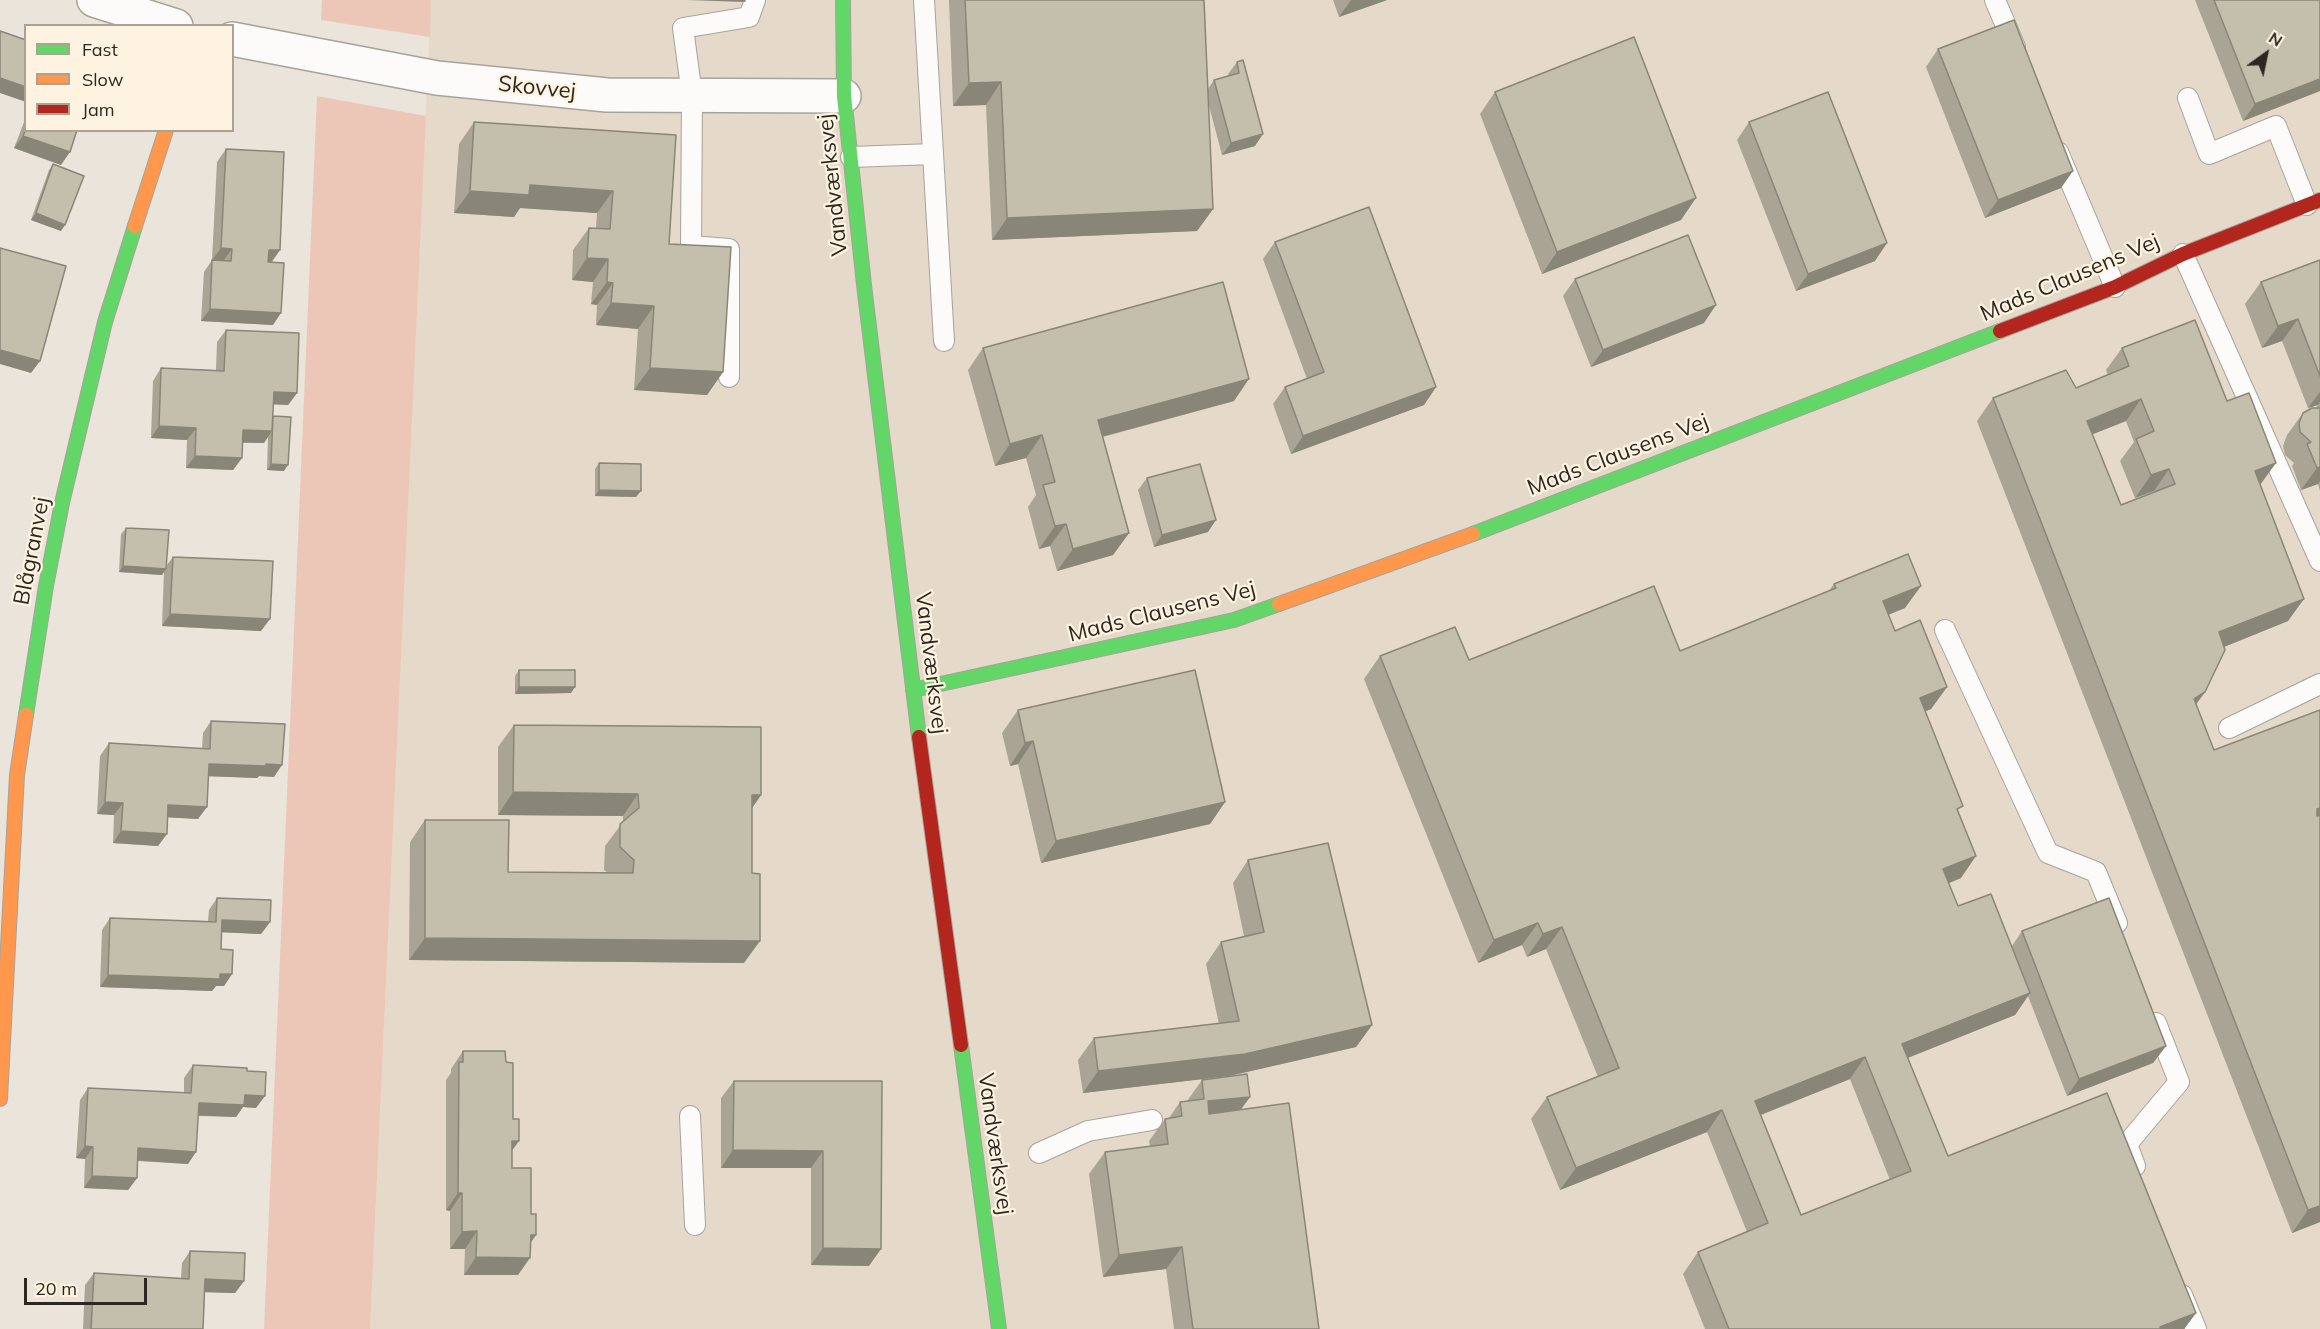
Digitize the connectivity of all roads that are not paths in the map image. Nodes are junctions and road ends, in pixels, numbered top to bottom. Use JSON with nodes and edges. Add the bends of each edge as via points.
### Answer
{"nodes":[{"id":1,"x":94,"y":0,"type":"edge"},
{"id":2,"x":755,"y":0,"type":"edge"},
{"id":3,"x":843,"y":0,"type":"edge"},
{"id":4,"x":924,"y":0,"type":"edge"},
{"id":5,"x":1995,"y":0,"type":"edge"},
{"id":6,"x":170,"y":24,"type":"edge"},
{"id":7,"x":234,"y":39,"type":"edge"},
{"id":8,"x":2023,"y":66,"type":"edge"},
{"id":9,"x":692,"y":95,"type":"junction"},
{"id":10,"x":844,"y":96,"type":"junction"},
{"id":11,"x":2188,"y":98,"type":"dead end"},
{"id":12,"x":165,"y":132,"type":"edge"},
{"id":13,"x":2050,"y":132,"type":"edge"},
{"id":14,"x":933,"y":154,"type":"junction"},
{"id":15,"x":851,"y":157,"type":"junction"},
{"id":16,"x":2314,"y":203,"type":"edge"},
{"id":17,"x":2183,"y":254,"type":"junction"},
{"id":18,"x":2115,"y":287,"type":"junction"},
{"id":19,"x":944,"y":341,"type":"dead end"},
{"id":20,"x":729,"y":377,"type":"dead end"},
{"id":21,"x":2320,"y":561,"type":"edge"},
{"id":22,"x":1945,"y":630,"type":"dead end"},
{"id":23,"x":2320,"y":684,"type":"edge"},
{"id":24,"x":913,"y":690,"type":"junction"},
{"id":25,"x":2229,"y":728,"type":"dead end"},
{"id":26,"x":2122,"y":938,"type":"edge"},
{"id":27,"x":2149,"y":1004,"type":"edge"},
{"id":28,"x":0,"y":1098,"type":"edge"},
{"id":29,"x":690,"y":1116,"type":"dead end"},
{"id":30,"x":1152,"y":1120,"type":"dead end"},
{"id":31,"x":1039,"y":1153,"type":"dead end"},
{"id":32,"x":2142,"y":1187,"type":"edge"},
{"id":33,"x":694,"y":1225,"type":"dead end"},
{"id":34,"x":2177,"y":1282,"type":"edge"},
{"id":35,"x":999,"y":1329,"type":"edge"},
{"id":36,"x":2196,"y":1329,"type":"edge"}],
"edges":[{"from":1,"to":6,"type":"street"},
{"from":2,"to":9,"type":"lane","via":[[749,17],[683,28]]},
{"from":3,"to":10,"type":"street","name":"Vandværksvej"},
{"from":4,"to":14,"type":"lane"},
{"from":5,"to":8,"type":"lane"},
{"from":7,"to":9,"type":"street","name":"Skovvej","via":[[437,78],[607,95]]},
{"from":9,"to":10,"type":"street","name":"Skovvej"},
{"from":9,"to":20,"type":"lane","via":[[691,246],[729,249]]},
{"from":10,"to":15,"type":"street","name":"Vandværksvej"},
{"from":11,"to":16,"type":"lane","via":[[2209,154],[2276,126]]},
{"from":12,"to":28,"type":"street","name":"Blågranvej","via":[[105,322],[46,586],[17,775]]},
{"from":13,"to":18,"type":"lane"},
{"from":14,"to":15,"type":"lane"},
{"from":14,"to":19,"type":"lane"},
{"from":15,"to":24,"type":"street","name":"Vandværksvej"},
{"from":16,"to":17,"type":"street","name":"Mads Clausens Vej"},
{"from":17,"to":18,"type":"street","name":"Mads Clausens Vej"},
{"from":17,"to":21,"type":"lane"},
{"from":18,"to":24,"type":"street","name":"Mads Clausens Vej","via":[[1432,550],[1234,620]]},
{"from":22,"to":26,"type":"lane","via":[[2048,853],[2096,872]]},
{"from":23,"to":25,"type":"lane"},
{"from":24,"to":35,"type":"street","name":"Vandværksvej"},
{"from":27,"to":32,"type":"lane","via":[[2179,1082],[2127,1144]]},
{"from":29,"to":33,"type":"lane"},
{"from":30,"to":31,"type":"lane","via":[[1088,1131]]},
{"from":34,"to":36,"type":"lane"}]}
